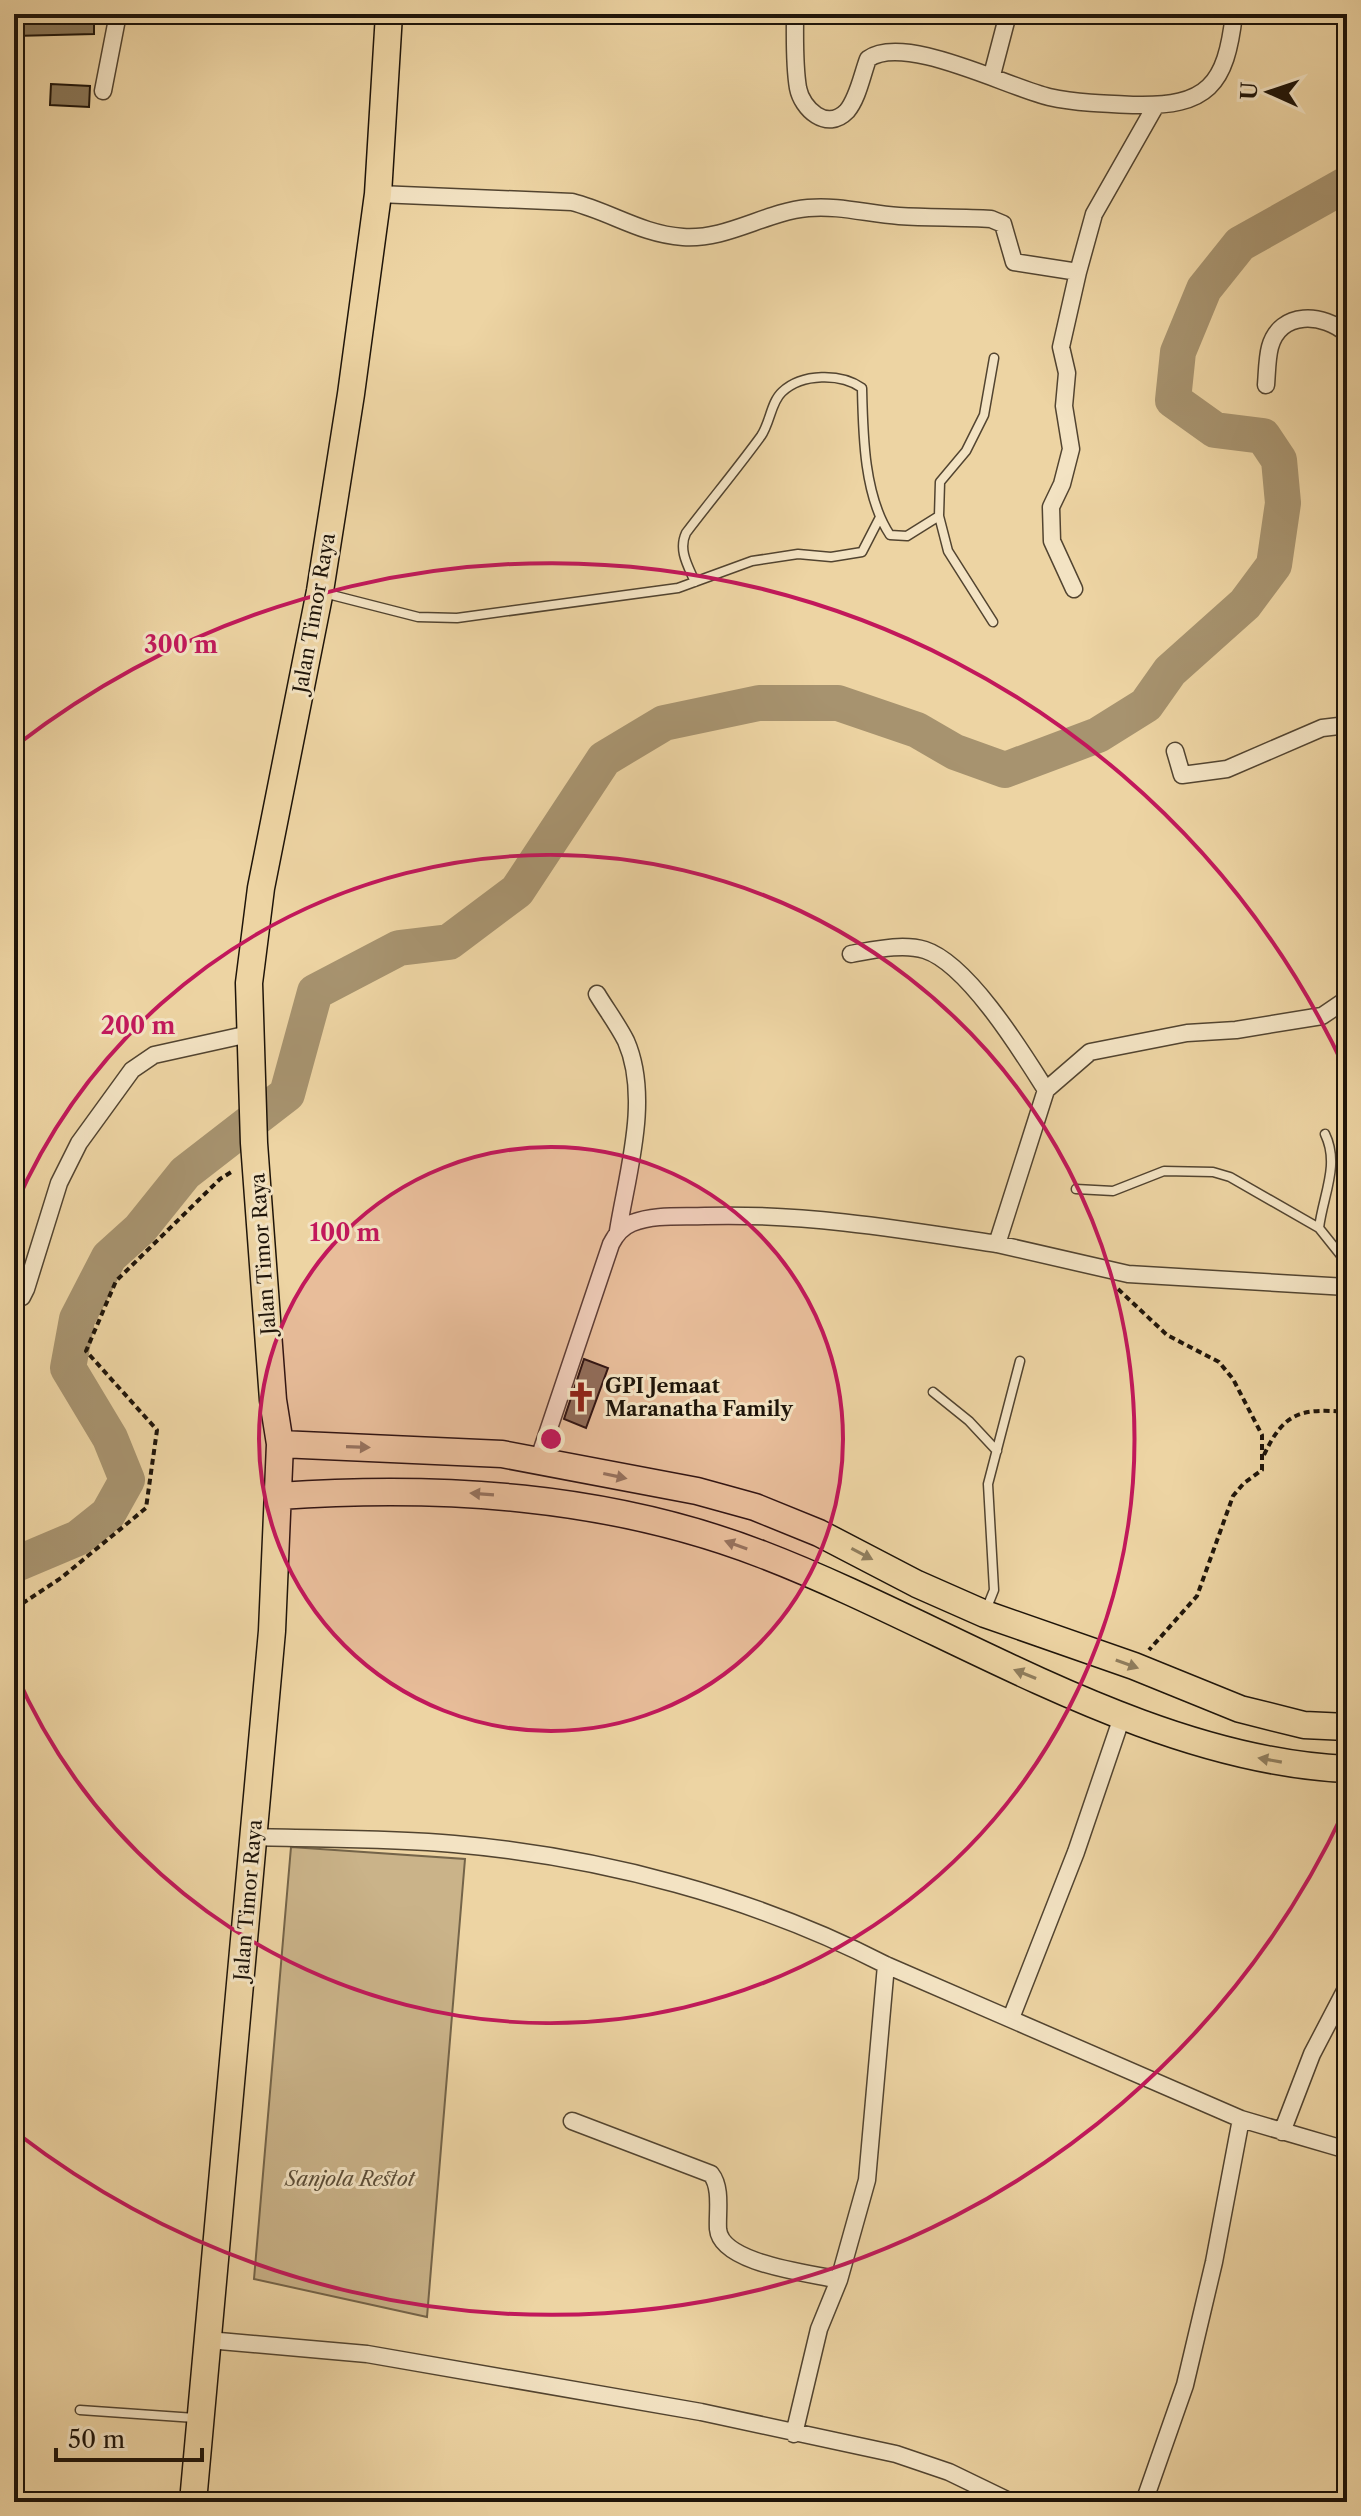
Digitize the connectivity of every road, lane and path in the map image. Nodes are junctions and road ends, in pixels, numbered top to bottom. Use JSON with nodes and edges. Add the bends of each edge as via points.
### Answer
{"nodes":[{"id":1,"x":118,"y":14,"type":"edge"},
{"id":2,"x":389,"y":14,"type":"edge"},
{"id":3,"x":795,"y":14,"type":"edge"},
{"id":4,"x":1008,"y":14,"type":"edge"},
{"id":5,"x":1234,"y":14,"type":"edge"},
{"id":6,"x":992,"y":75,"type":"junction"},
{"id":7,"x":103,"y":91,"type":"dead end"},
{"id":8,"x":1156,"y":105,"type":"junction"},
{"id":9,"x":378,"y":194,"type":"junction"},
{"id":10,"x":1078,"y":272,"type":"junction"},
{"id":11,"x":1347,"y":334,"type":"edge"},
{"id":12,"x":994,"y":358,"type":"dead end"},
{"id":13,"x":1266,"y":385,"type":"dead end"},
{"id":14,"x":939,"y":516,"type":"junction"},
{"id":15,"x":879,"y":519,"type":"junction"},
{"id":16,"x":695,"y":582,"type":"junction"},
{"id":17,"x":1074,"y":589,"type":"dead end"},
{"id":18,"x":320,"y":591,"type":"junction"},
{"id":19,"x":993,"y":622,"type":"dead end"},
{"id":20,"x":1347,"y":725,"type":"edge"},
{"id":21,"x":1175,"y":751,"type":"dead end"},
{"id":22,"x":851,"y":954,"type":"dead end"},
{"id":23,"x":597,"y":994,"type":"dead end"},
{"id":24,"x":1347,"y":999,"type":"edge"},
{"id":25,"x":249,"y":1034,"type":"junction"},
{"id":26,"x":1046,"y":1090,"type":"junction"},
{"id":27,"x":1325,"y":1134,"type":"dead end"},
{"id":28,"x":255,"y":1150,"type":"junction"},
{"id":29,"x":1076,"y":1189,"type":"dead end"},
{"id":30,"x":1319,"y":1228,"type":"junction"},
{"id":31,"x":618,"y":1231,"type":"junction"},
{"id":32,"x":997,"y":1244,"type":"junction"},
{"id":33,"x":1347,"y":1263,"type":"edge"},
{"id":34,"x":1096,"y":1269,"type":"junction"},
{"id":35,"x":1347,"y":1287,"type":"edge"},
{"id":36,"x":14,"y":1298,"type":"edge"},
{"id":37,"x":1020,"y":1361,"type":"dead end"},
{"id":38,"x":933,"y":1392,"type":"dead end"},
{"id":39,"x":1347,"y":1412,"type":"edge"},
{"id":40,"x":280,"y":1444,"type":"junction"},
{"id":41,"x":997,"y":1451,"type":"junction"},
{"id":42,"x":1263,"y":1457,"type":"junction"},
{"id":43,"x":539,"y":1458,"type":"junction"},
{"id":44,"x":279,"y":1496,"type":"junction"},
{"id":45,"x":809,"y":1529,"type":"junction"},
{"id":46,"x":792,"y":1567,"type":"junction"},
{"id":47,"x":14,"y":1609,"type":"edge"},
{"id":48,"x":985,"y":1614,"type":"junction"},
{"id":49,"x":1134,"y":1666,"type":"junction"},
{"id":50,"x":1123,"y":1714,"type":"junction"},
{"id":51,"x":1347,"y":1727,"type":"edge"},
{"id":52,"x":1347,"y":1769,"type":"edge"},
{"id":53,"x":254,"y":1837,"type":"junction"},
{"id":54,"x":886,"y":1965,"type":"junction"},
{"id":55,"x":1347,"y":1987,"type":"edge"},
{"id":56,"x":1011,"y":2018,"type":"junction"},
{"id":57,"x":1241,"y":2119,"type":"junction"},
{"id":58,"x":572,"y":2121,"type":"dead end"},
{"id":59,"x":1282,"y":2132,"type":"junction"},
{"id":60,"x":1347,"y":2150,"type":"edge"},
{"id":61,"x":839,"y":2280,"type":"junction"},
{"id":62,"x":208,"y":2340,"type":"junction"},
{"id":63,"x":80,"y":2410,"type":"dead end"},
{"id":64,"x":200,"y":2418,"type":"junction"},
{"id":65,"x":794,"y":2434,"type":"junction"},
{"id":66,"x":193,"y":2502,"type":"edge"},
{"id":67,"x":1011,"y":2502,"type":"edge"},
{"id":68,"x":1144,"y":2502,"type":"edge"}],
"edges":[{"from":1,"to":7,"type":"street"},
{"from":2,"to":9,"type":"highway","name":"Jalan Timor Raya"},
{"from":3,"to":6,"type":"street","via":[[798,89],[805,109],[815,117],[846,113],[868,59],[884,51],[916,54]]},
{"from":4,"to":6,"type":"street"},
{"from":5,"to":8,"type":"street","via":[[1229,55],[1214,85],[1200,96]]},
{"from":6,"to":8,"type":"street","via":[[1053,98]]},
{"from":8,"to":10,"type":"street","via":[[1094,214]]},
{"from":9,"to":10,"type":"street","via":[[572,202],[601,209],[629,226],[685,237],[813,208],[991,219],[1007,230],[1014,262]]},
{"from":9,"to":18,"type":"highway","name":"Jalan Timor Raya"},
{"from":10,"to":17,"type":"street","via":[[1061,347],[1071,449],[1051,507],[1052,541]]},
{"from":11,"to":13,"type":"street","via":[[1334,321],[1292,321],[1277,332],[1270,347]]},
{"from":12,"to":14,"type":"lane","via":[[984,415],[966,451],[940,482]]},
{"from":14,"to":15,"type":"lane","via":[[907,536],[890,535]]},
{"from":14,"to":19,"type":"lane","via":[[948,551]]},
{"from":15,"to":16,"type":"lane","via":[[862,552],[752,561]]},
{"from":15,"to":16,"type":"lane","via":[[862,427],[862,388],[826,377],[796,382],[779,394],[764,432],[686,533],[684,556]]},
{"from":16,"to":18,"type":"lane","via":[[457,618],[418,617]]},
{"from":18,"to":25,"type":"highway","name":"Jalan Timor Raya","via":[[261,888],[249,983]]},
{"from":20,"to":21,"type":"street","via":[[1322,728],[1227,769],[1182,775]]},
{"from":22,"to":26,"type":"street","via":[[899,947],[940,956],[973,986]]},
{"from":23,"to":31,"type":"street","via":[[627,1043],[636,1080]]},
{"from":24,"to":26,"type":"street","via":[[1322,1016],[1090,1052]]},
{"from":25,"to":28,"type":"highway","name":"Jalan Timor Raya"},
{"from":25,"to":36,"type":"street","via":[[154,1055],[132,1070],[79,1143],[48,1212],[26,1289]]},
{"from":26,"to":32,"type":"street"},
{"from":27,"to":30,"type":"lane","via":[[1333,1167]]},
{"from":28,"to":40,"type":"highway","name":"Jalan Timor Raya"},
{"from":28,"to":47,"type":"path","via":[[116,1281],[86,1351],[157,1430],[146,1508]]},
{"from":29,"to":30,"type":"lane","via":[[1113,1191],[1164,1171],[1213,1172]]},
{"from":30,"to":33,"type":"lane"},
{"from":31,"to":32,"type":"street","via":[[657,1217],[748,1215]]},
{"from":31,"to":43,"type":"street"},
{"from":32,"to":34,"type":"street"},
{"from":34,"to":35,"type":"street"},
{"from":34,"to":42,"type":"path","via":[[1167,1335],[1219,1362],[1253,1415],[1262,1435]]},
{"from":37,"to":41,"type":"lane"},
{"from":38,"to":41,"type":"lane"},
{"from":39,"to":42,"type":"path","via":[[1292,1416],[1281,1423]]},
{"from":40,"to":43,"type":"highway","one_way":true},
{"from":40,"to":44,"type":"highway","name":"Jalan Timor Raya"},
{"from":41,"to":48,"type":"lane","via":[[988,1484],[994,1590]]},
{"from":42,"to":49,"type":"path","via":[[1262,1470],[1233,1496],[1197,1596]]},
{"from":43,"to":45,"type":"highway","one_way":true,"via":[[697,1491]]},
{"from":46,"to":44,"type":"highway","one_way":true,"via":[[718,1538],[561,1504],[414,1490]]},
{"from":44,"to":53,"type":"highway","name":"Jalan Timor Raya"},
{"from":45,"to":46,"type":"highway"},
{"from":45,"to":48,"type":"highway","one_way":true},
{"from":50,"to":46,"type":"highway","one_way":true,"via":[[986,1658]]},
{"from":48,"to":49,"type":"highway","one_way":true},
{"from":49,"to":51,"type":"highway","via":[[1251,1712],[1304,1725]]},
{"from":52,"to":50,"type":"highway","one_way":true,"via":[[1235,1753]]},
{"from":50,"to":56,"type":"street"},
{"from":53,"to":54,"type":"street","via":[[455,1844],[669,1881],[791,1922]]},
{"from":53,"to":62,"type":"highway","name":"Jalan Timor Raya"},
{"from":54,"to":56,"type":"street"},
{"from":54,"to":61,"type":"street","via":[[868,2169]]},
{"from":55,"to":59,"type":"street","via":[[1312,2054]]},
{"from":56,"to":57,"type":"street"},
{"from":57,"to":59,"type":"street"},
{"from":57,"to":68,"type":"street","via":[[1189,2370]]},
{"from":58,"to":61,"type":"street","via":[[711,2174],[719,2237],[732,2252]]},
{"from":59,"to":60,"type":"street"},
{"from":61,"to":65,"type":"street","via":[[819,2329]]},
{"from":62,"to":64,"type":"highway","name":"Jalan Timor Raya"},
{"from":62,"to":65,"type":"street","via":[[367,2354],[701,2412]]},
{"from":63,"to":64,"type":"lane"},
{"from":64,"to":66,"type":"highway","name":"Jalan Timor Raya"},
{"from":65,"to":67,"type":"street","via":[[896,2454]]}]}
